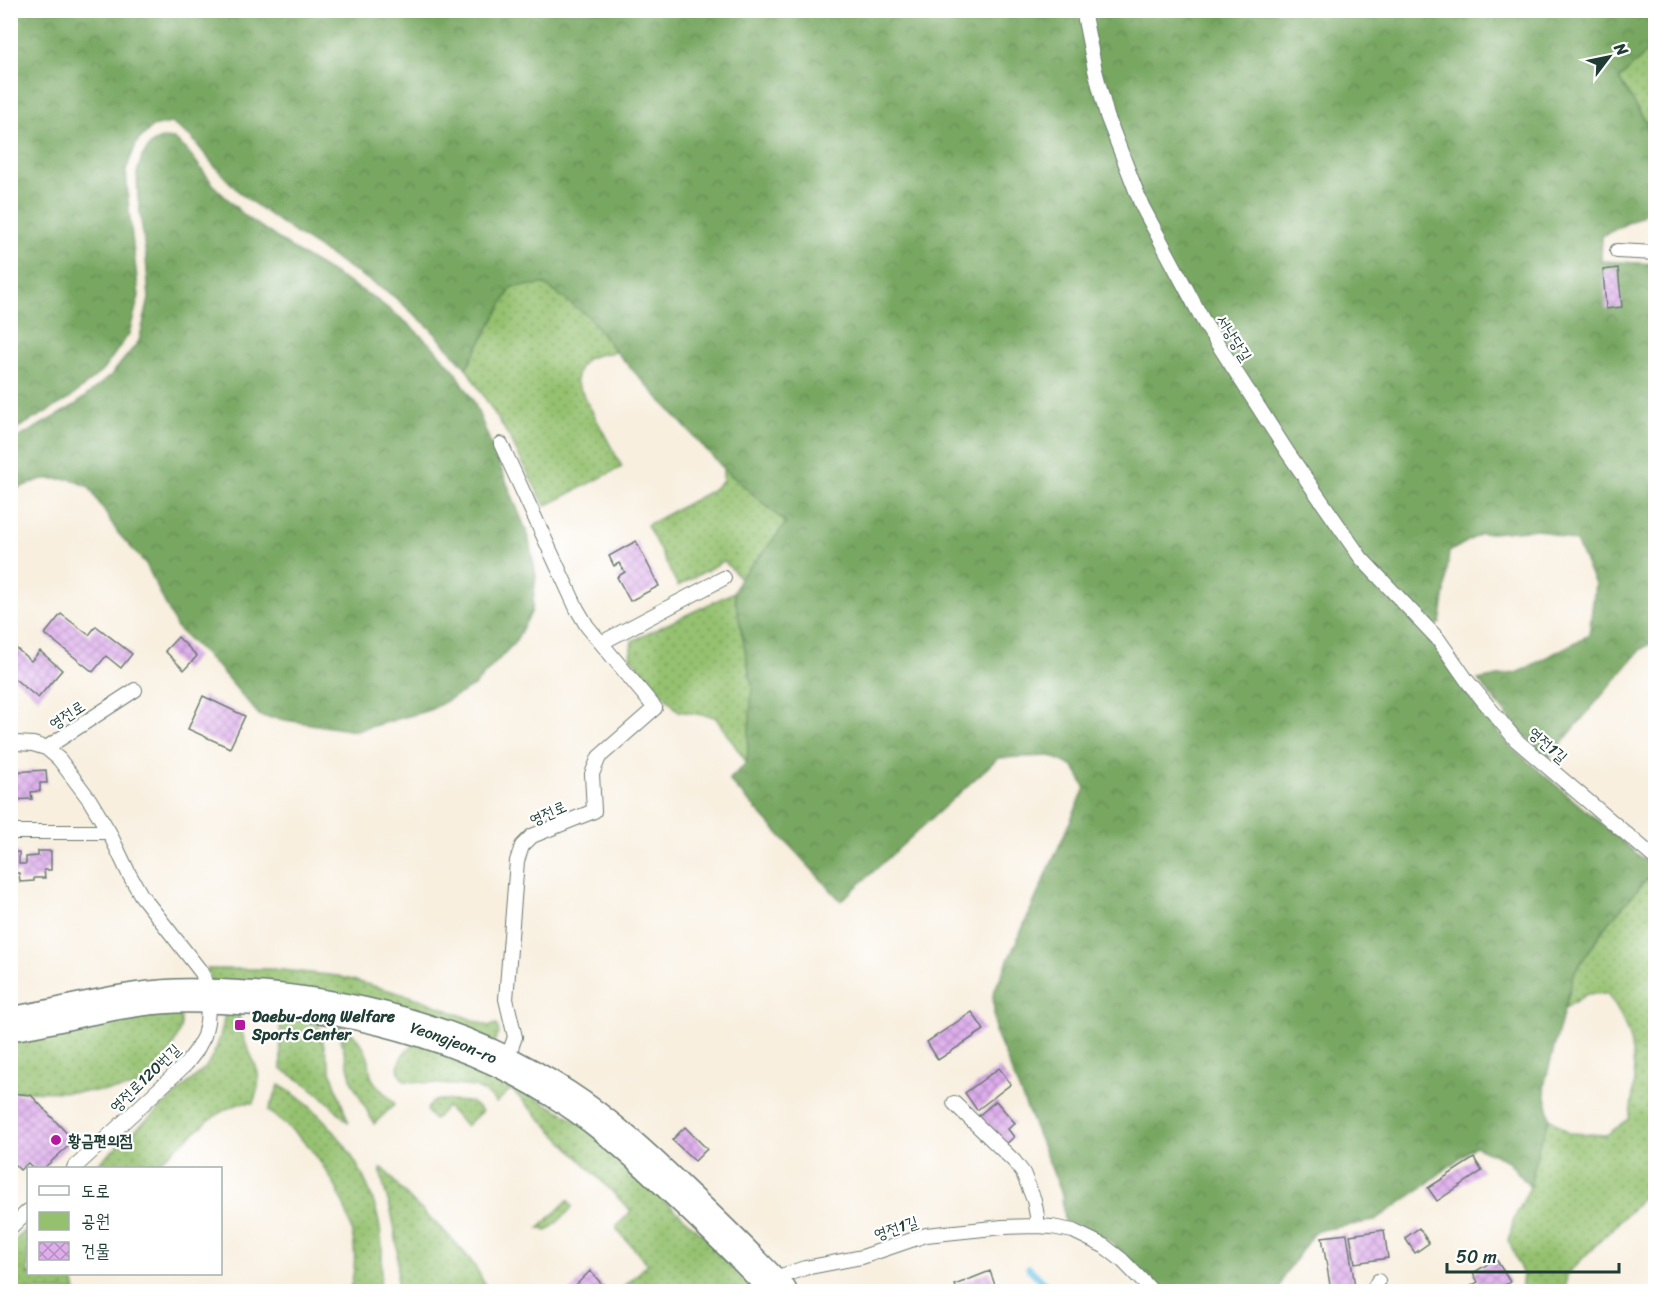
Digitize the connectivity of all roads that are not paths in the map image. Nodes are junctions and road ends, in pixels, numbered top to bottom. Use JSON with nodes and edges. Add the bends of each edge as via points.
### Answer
{"nodes":[{"id":1,"x":1083,"y":10,"type":"edge"},
{"id":2,"x":1617,"y":251,"type":"dead end"},
{"id":3,"x":1656,"y":254,"type":"edge"},
{"id":4,"x":501,"y":444,"type":"dead end"},
{"id":5,"x":724,"y":578,"type":"dead end"},
{"id":6,"x":1438,"y":639,"type":"joint"},
{"id":7,"x":601,"y":643,"type":"junction"},
{"id":8,"x":135,"y":690,"type":"dead end"},
{"id":9,"x":16,"y":743,"type":"dead end"},
{"id":10,"x":46,"y":748,"type":"junction"},
{"id":11,"x":10,"y":832,"type":"edge"},
{"id":12,"x":109,"y":832,"type":"junction"},
{"id":13,"x":1656,"y":859,"type":"edge"},
{"id":14,"x":209,"y":995,"type":"junction"},
{"id":15,"x":10,"y":1024,"type":"edge"},
{"id":16,"x":506,"y":1062,"type":"junction"},
{"id":17,"x":954,"y":1103,"type":"dead end"},
{"id":18,"x":75,"y":1167,"type":"edge"},
{"id":19,"x":27,"y":1212,"type":"edge"},
{"id":20,"x":1037,"y":1226,"type":"junction"},
{"id":21,"x":10,"y":1228,"type":"edge"},
{"id":22,"x":774,"y":1286,"type":"edge"},
{"id":23,"x":1153,"y":1292,"type":"edge"}],
"edges":[{"from":1,"to":6,"type":"lane","name":"서낭당길","via":[[1107,116],[1142,206],[1205,324],[1361,558]]},
{"from":2,"to":3,"type":"lane"},
{"from":4,"to":7,"type":"lane","name":"영전로","via":[[577,609]]},
{"from":5,"to":7,"type":"lane"},
{"from":6,"to":13,"type":"lane","name":"영전1길","via":[[1516,740]]},
{"from":7,"to":16,"type":"lane","name":"영전로","via":[[655,708],[599,757],[592,774],[594,811],[532,836],[522,846],[517,861],[506,999],[515,1037]]},
{"from":8,"to":10,"type":"lane","name":"영전로"},
{"from":9,"to":10,"type":"lane","name":"영전로"},
{"from":10,"to":12,"type":"lane","name":"영전로","via":[[59,759]]},
{"from":11,"to":12,"type":"lane"},
{"from":12,"to":14,"type":"lane","name":"영전로","via":[[141,895],[202,974]]},
{"from":14,"to":15,"type":"street","name":"Yeongjeon-ro","via":[[143,1000]]},
{"from":14,"to":16,"type":"street","name":"Yeongjeon-ro","via":[[291,1002],[387,1020]]},
{"from":14,"to":18,"type":"lane","name":"영전로120번길","via":[[204,1036],[186,1064]]},
{"from":16,"to":22,"type":"street","name":"Yeongjeon-ro","via":[[567,1098],[626,1143]]},
{"from":17,"to":20,"type":"lane","via":[[1023,1173],[1034,1200]]},
{"from":19,"to":21,"type":"lane"},
{"from":20,"to":22,"type":"lane","name":"영전1길","via":[[926,1235],[862,1257],[805,1268]]},
{"from":20,"to":23,"type":"lane","name":"영전1길","via":[[1073,1231],[1104,1246]]}]}
